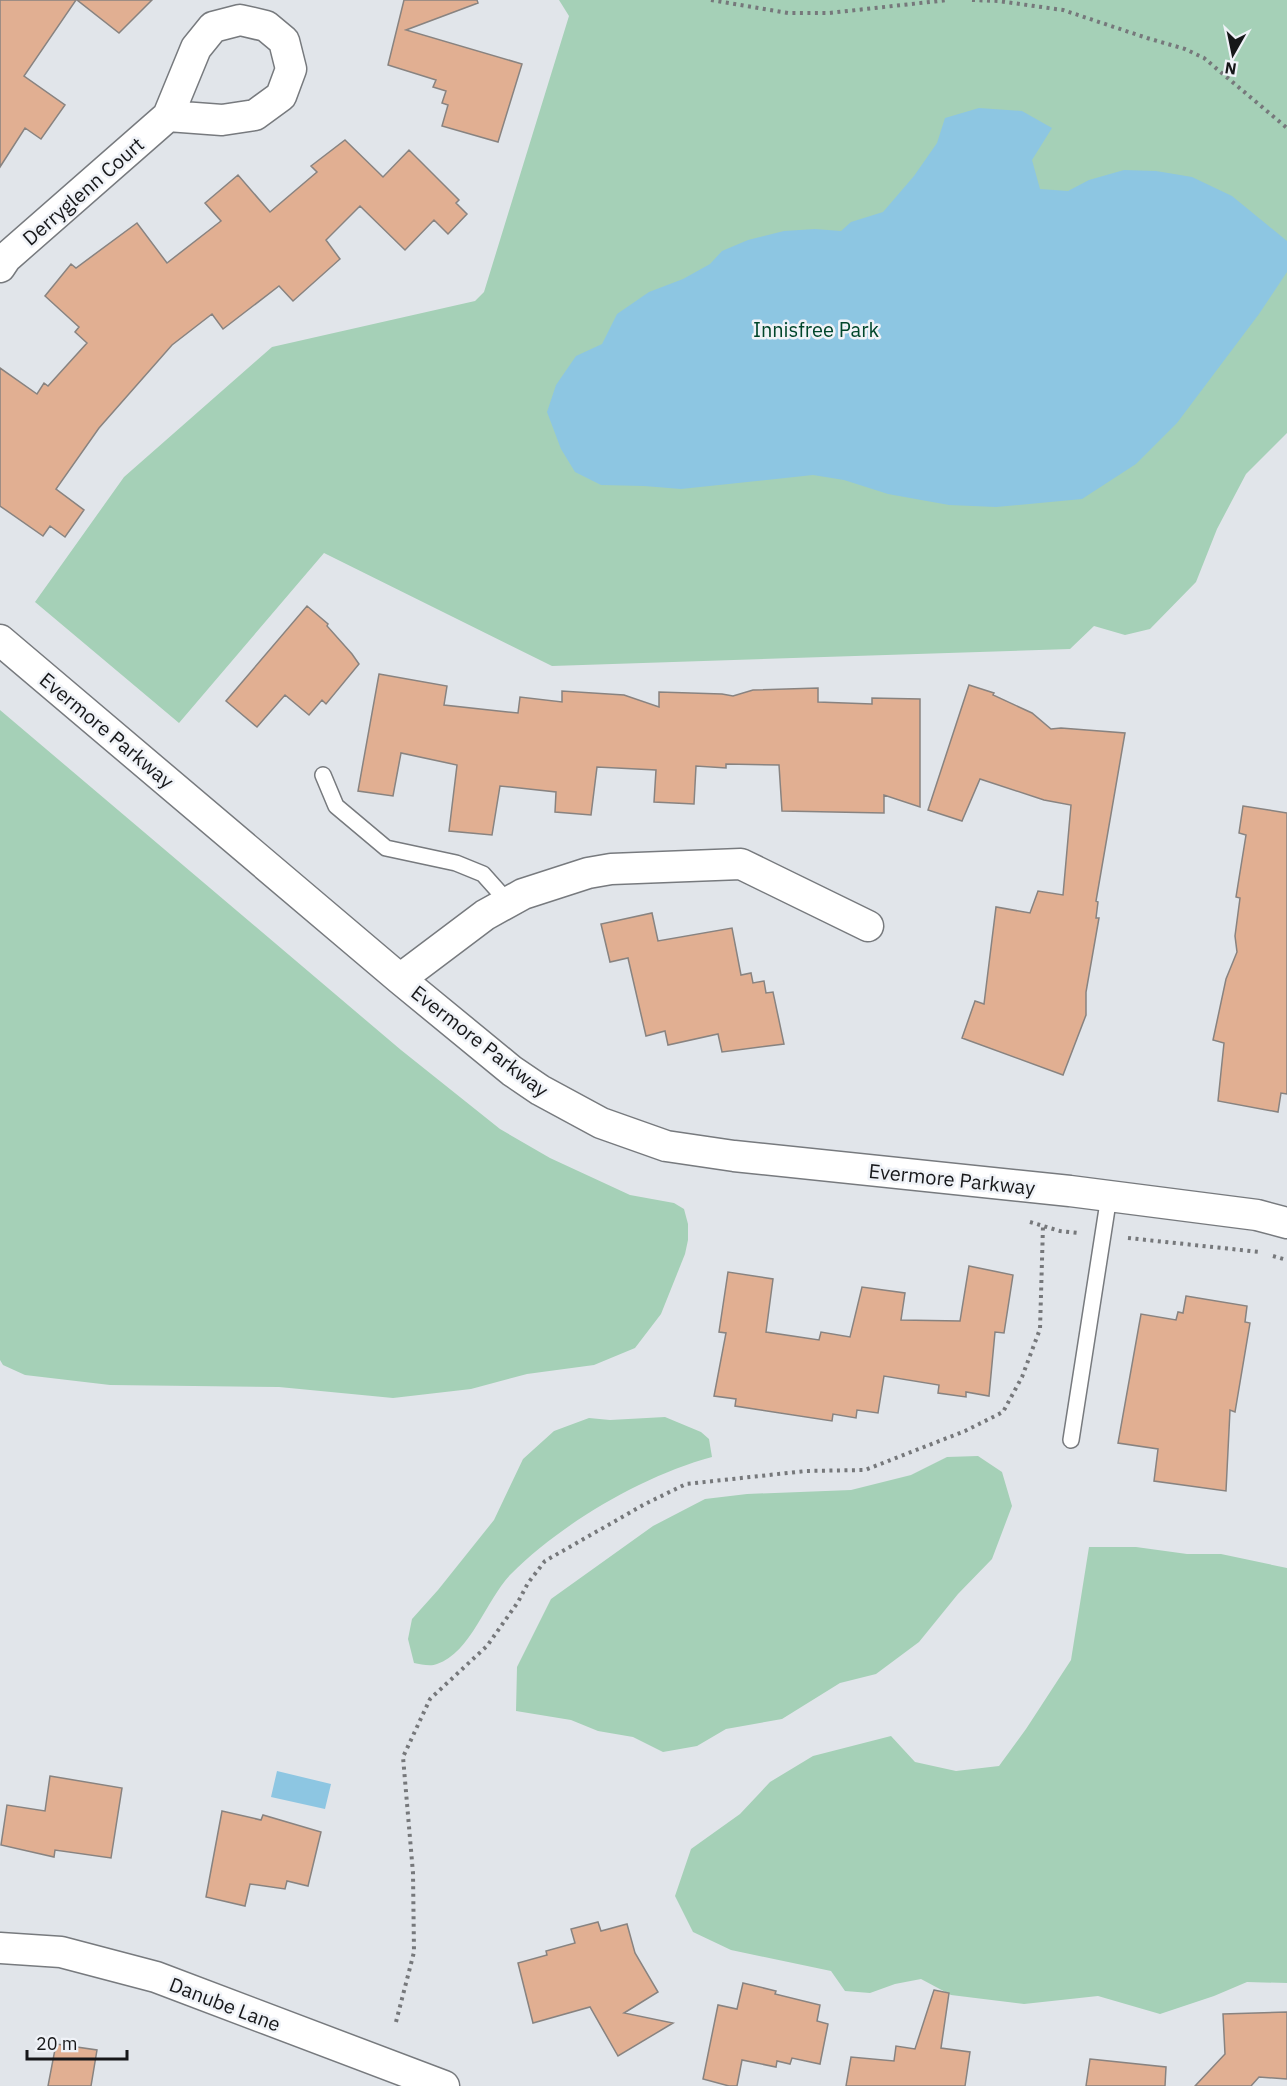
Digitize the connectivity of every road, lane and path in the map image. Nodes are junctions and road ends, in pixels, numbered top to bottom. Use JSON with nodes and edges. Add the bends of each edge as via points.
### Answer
{"nodes":[{"id":1,"x":711,"y":0,"type":"edge"},
{"id":2,"x":948,"y":0,"type":"edge"},
{"id":3,"x":972,"y":0,"type":"edge"},
{"id":4,"x":168,"y":116,"type":"dead end"},
{"id":5,"x":1287,"y":128,"type":"edge"},
{"id":6,"x":0,"y":267,"type":"edge"},
{"id":7,"x":0,"y":640,"type":"edge"},
{"id":8,"x":323,"y":775,"type":"dead end"},
{"id":9,"x":508,"y":902,"type":"junction"},
{"id":10,"x":868,"y":926,"type":"dead end"},
{"id":11,"x":400,"y":979,"type":"junction"},
{"id":12,"x":1109,"y":1196,"type":"junction"},
{"id":13,"x":1023,"y":1221,"type":"dead end"},
{"id":14,"x":1287,"y":1223,"type":"edge"},
{"id":15,"x":1043,"y":1226,"type":"junction"},
{"id":16,"x":1102,"y":1236,"type":"junction"},
{"id":17,"x":1287,"y":1260,"type":"edge"},
{"id":18,"x":1071,"y":1440,"type":"dead end"},
{"id":19,"x":0,"y":1948,"type":"edge"},
{"id":20,"x":396,"y":2022,"type":"dead end"},
{"id":21,"x":444,"y":2086,"type":"edge"}],
"edges":[{"from":1,"to":2,"type":"path","via":[[788,13],[829,13]]},
{"from":3,"to":5,"type":"path","via":[[1063,10],[1185,49],[1204,58]]},
{"from":4,"to":6,"type":"street","name":"Derryglenn Court"},
{"from":7,"to":11,"type":"street","name":"Evermore Parkway"},
{"from":8,"to":9,"type":"lane","via":[[336,806],[386,848],[456,862],[483,874]]},
{"from":9,"to":10,"type":"street","via":[[588,873],[611,869],[741,864]]},
{"from":9,"to":11,"type":"street"},
{"from":11,"to":12,"type":"street","name":"Evermore Parkway","via":[[540,1090],[601,1123],[666,1146]]},
{"from":12,"to":14,"type":"street","name":"Evermore Parkway","via":[[1257,1215]]},
{"from":12,"to":16,"type":"lane"},
{"from":13,"to":15,"type":"path"},
{"from":15,"to":16,"type":"path"},
{"from":15,"to":20,"type":"path","via":[[1040,1329],[1022,1377],[1003,1412],[865,1470],[686,1484],[645,1504],[545,1561],[487,1646],[430,1699],[403,1757],[413,1873],[414,1952]]},
{"from":16,"to":17,"type":"path","via":[[1258,1251]]},
{"from":16,"to":18,"type":"lane"},
{"from":19,"to":21,"type":"street","name":"Danube Lane","via":[[62,1952],[156,1977]]}]}
